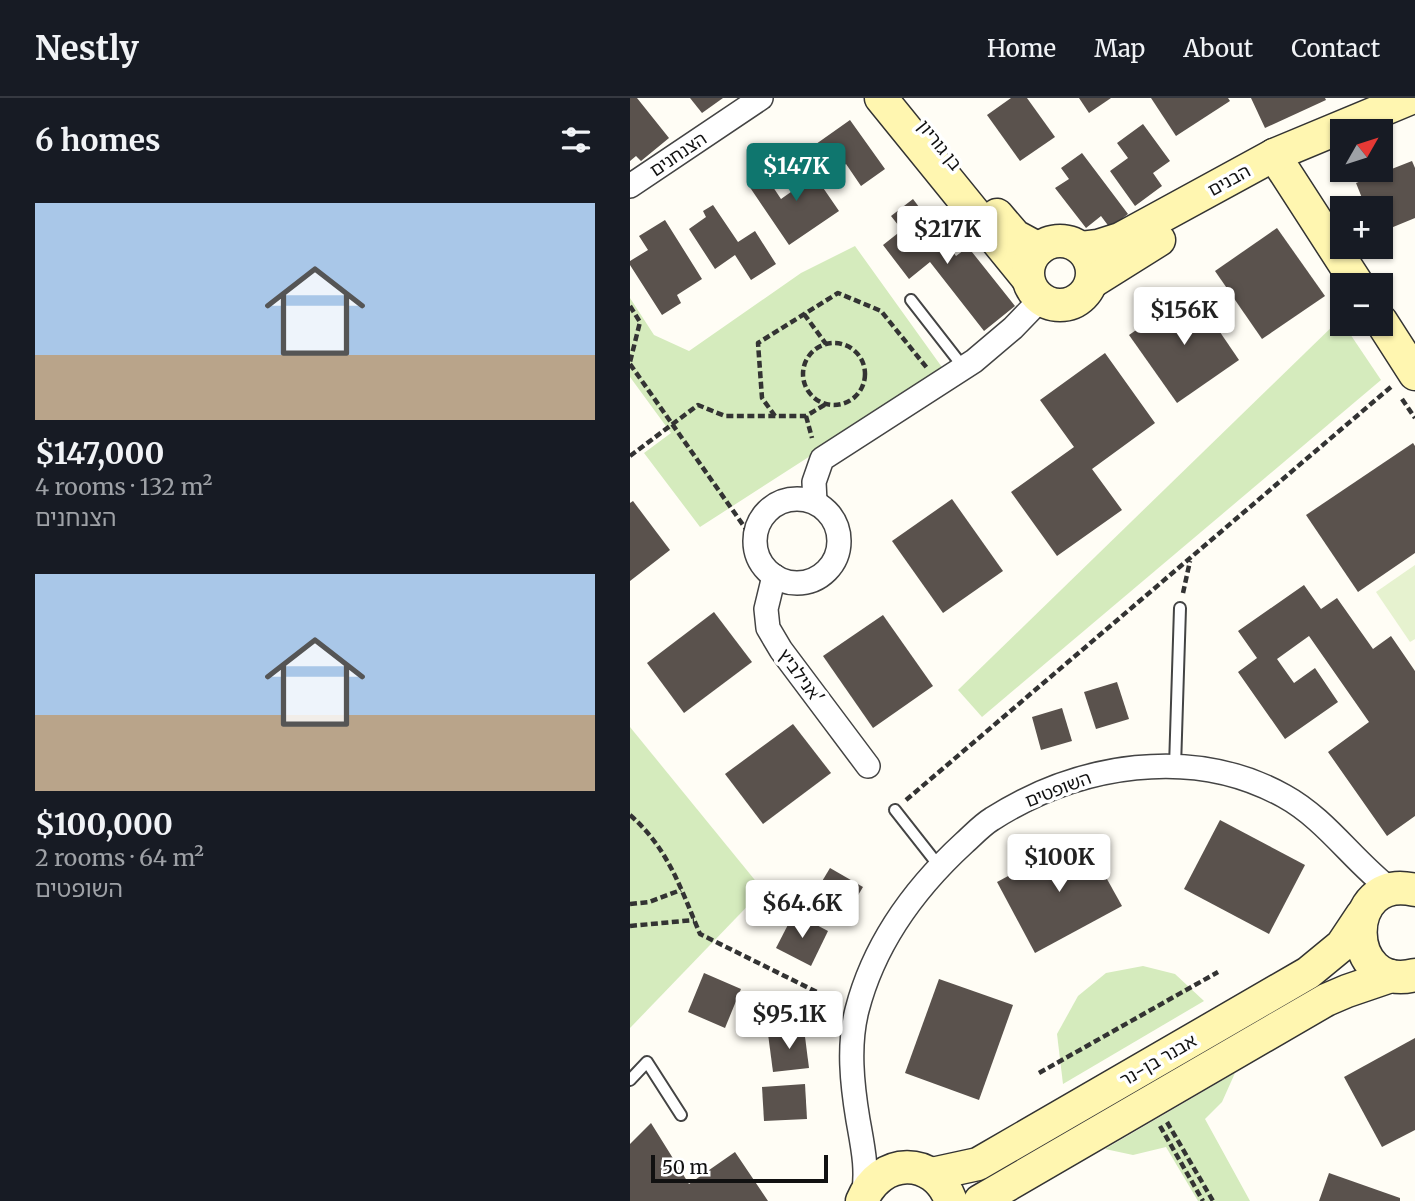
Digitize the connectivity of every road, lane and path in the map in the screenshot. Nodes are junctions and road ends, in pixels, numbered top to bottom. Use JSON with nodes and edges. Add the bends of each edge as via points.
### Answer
{"nodes":[{"id":1,"x":761,"y":98,"type":"edge"},
{"id":2,"x":881,"y":98,"type":"edge"},
{"id":3,"x":902,"y":98,"type":"edge"},
{"id":4,"x":1411,"y":98,"type":"edge"},
{"id":5,"x":1378,"y":112,"type":"junction"},
{"id":6,"x":1366,"y":119,"type":"edge"},
{"id":7,"x":1330,"y":138,"type":"edge"},
{"id":8,"x":1278,"y":162,"type":"junction"},
{"id":9,"x":630,"y":186,"type":"edge"},
{"id":10,"x":1081,"y":248,"type":"junction"},
{"id":11,"x":1039,"y":249,"type":"junction"},
{"id":12,"x":1350,"y":273,"type":"edge"},
{"id":13,"x":1092,"y":282,"type":"junction"},
{"id":14,"x":1034,"y":289,"type":"junction"},
{"id":15,"x":911,"y":300,"type":"dead end"},
{"id":16,"x":630,"y":306,"type":"edge"},
{"id":17,"x":804,"y":314,"type":"junction"},
{"id":18,"x":1391,"y":336,"type":"edge"},
{"id":19,"x":826,"y":344,"type":"junction"},
{"id":20,"x":630,"y":363,"type":"edge"},
{"id":21,"x":964,"y":368,"type":"junction"},
{"id":22,"x":1415,"y":374,"type":"edge"},
{"id":23,"x":940,"y":384,"type":"junction"},
{"id":24,"x":826,"y":404,"type":"junction"},
{"id":25,"x":775,"y":416,"type":"junction"},
{"id":26,"x":1415,"y":418,"type":"edge"},
{"id":27,"x":673,"y":425,"type":"junction"},
{"id":28,"x":630,"y":456,"type":"edge"},
{"id":29,"x":815,"y":502,"type":"junction"},
{"id":30,"x":755,"y":542,"type":"junction"},
{"id":31,"x":1190,"y":559,"type":"junction"},
{"id":32,"x":774,"y":576,"type":"junction"},
{"id":33,"x":1180,"y":608,"type":"joint"},
{"id":34,"x":868,"y":766,"type":"dead end"},
{"id":35,"x":1175,"y":767,"type":"junction"},
{"id":36,"x":895,"y":810,"type":"joint"},
{"id":37,"x":630,"y":815,"type":"edge"},
{"id":38,"x":939,"y":866,"type":"junction"},
{"id":39,"x":681,"y":890,"type":"junction"},
{"id":40,"x":1403,"y":890,"type":"edge"},
{"id":41,"x":630,"y":904,"type":"edge"},
{"id":42,"x":1362,"y":915,"type":"junction"},
{"id":43,"x":694,"y":920,"type":"junction"},
{"id":44,"x":630,"y":926,"type":"edge"},
{"id":45,"x":1218,"y":972,"type":"dead end"},
{"id":46,"x":1403,"y":976,"type":"edge"},
{"id":47,"x":856,"y":1012,"type":"junction"},
{"id":48,"x":1039,"y":1073,"type":"dead end"},
{"id":49,"x":630,"y":1080,"type":"edge"},
{"id":50,"x":1151,"y":1102,"type":"junction"},
{"id":51,"x":681,"y":1115,"type":"dead end"},
{"id":52,"x":932,"y":1174,"type":"junction"},
{"id":53,"x":863,"y":1200,"type":"edge"},
{"id":54,"x":951,"y":1201,"type":"edge"},
{"id":55,"x":980,"y":1201,"type":"edge"},
{"id":56,"x":1203,"y":1201,"type":"edge"},
{"id":57,"x":1213,"y":1201,"type":"edge"}],
"edges":[{"from":1,"to":9,"type":"street","name":"הצנחנים"},
{"from":2,"to":14,"type":"street","name":"בן גוריון"},
{"from":3,"to":11,"type":"street","name":"בן גוריון","via":[[1015,236]]},
{"from":4,"to":5,"type":"street","name":"הבנים"},
{"from":5,"to":6,"type":"street","name":"הבנים"},
{"from":5,"to":8,"type":"street","name":"הבנים"},
{"from":7,"to":8,"type":"street","name":"הבנים"},
{"from":8,"to":10,"type":"street","name":"הבנים","via":[[1120,239]]},
{"from":8,"to":12,"type":"street"},
{"from":8,"to":13,"type":"street","name":"הבנים"},
{"from":10,"to":11,"type":"street","via":[[1064,241]]},
{"from":10,"to":13,"type":"street","via":[[1091,263]]},
{"from":11,"to":14,"type":"street","via":[[1030,262]]},
{"from":13,"to":14,"type":"street","via":[[1081,299],[1061,306]]},
{"from":14,"to":21,"type":"street","via":[[1013,327]]},
{"from":15,"to":21,"type":"lane"},
{"from":16,"to":20,"type":"path","via":[[640,322]]},
{"from":17,"to":19,"type":"path"},
{"from":17,"to":23,"type":"path","via":[[838,293],[881,311]]},
{"from":17,"to":25,"type":"path","via":[[758,343],[762,398]]},
{"from":18,"to":22,"type":"street"},
{"from":19,"to":24,"type":"path","via":[[810,355],[803,374],[810,393]]},
{"from":19,"to":24,"type":"path","via":[[846,345],[862,359],[865,369],[862,388],[855,397],[837,405]]},
{"from":20,"to":27,"type":"path"},
{"from":21,"to":23,"type":"street"},
{"from":23,"to":29,"type":"street","via":[[822,459],[814,482]]},
{"from":24,"to":25,"type":"path","via":[[806,416]]},
{"from":25,"to":27,"type":"path","via":[[725,416],[698,405]]},
{"from":26,"to":31,"type":"path","via":[[1393,385]]},
{"from":27,"to":28,"type":"path"},
{"from":27,"to":30,"type":"path"},
{"from":29,"to":30,"type":"street","via":[[803,498],[779,502],[756,530]]},
{"from":29,"to":32,"type":"street","via":[[825,508],[838,528],[839,551],[834,564],[825,574],[799,583]]},
{"from":30,"to":32,"type":"street","via":[[757,555]]},
{"from":31,"to":33,"type":"path"},
{"from":31,"to":36,"type":"path"},
{"from":32,"to":34,"type":"street","name":"אנילביץ'","via":[[766,609],[768,628]]},
{"from":33,"to":35,"type":"lane"},
{"from":35,"to":38,"type":"street","name":"השופטים","via":[[1111,770],[1049,788],[990,820]]},
{"from":35,"to":40,"type":"street","name":"השופטים","via":[[1201,768],[1284,796],[1313,816],[1368,873]]},
{"from":36,"to":38,"type":"lane"},
{"from":37,"to":39,"type":"path","via":[[665,853]]},
{"from":38,"to":47,"type":"street","name":"השופטים","via":[[908,902],[884,943]]},
{"from":39,"to":41,"type":"path"},
{"from":39,"to":43,"type":"path"},
{"from":40,"to":42,"type":"street","name":"אבנר בן-נר","via":[[1371,902]]},
{"from":42,"to":46,"type":"street","via":[[1359,930],[1367,959],[1377,969]]},
{"from":42,"to":52,"type":"street","name":"אבנר בן-נר","via":[[1342,945],[1308,973],[978,1164]]},
{"from":43,"to":44,"type":"path"},
{"from":43,"to":47,"type":"path","via":[[700,934]]},
{"from":45,"to":48,"type":"path"},
{"from":46,"to":50,"type":"street","name":"אבנר בן-נר","via":[[1326,1000]]},
{"from":47,"to":53,"type":"street","name":"השופטים","via":[[852,1078],[866,1155]]},
{"from":49,"to":51,"type":"lane","via":[[647,1062]]},
{"from":50,"to":55,"type":"street","name":"אבנר בן-נר"},
{"from":50,"to":56,"type":"path"},
{"from":50,"to":57,"type":"path"},
{"from":52,"to":53,"type":"street","via":[[905,1167],[891,1169],[869,1186]]},
{"from":52,"to":54,"type":"street"}]}
